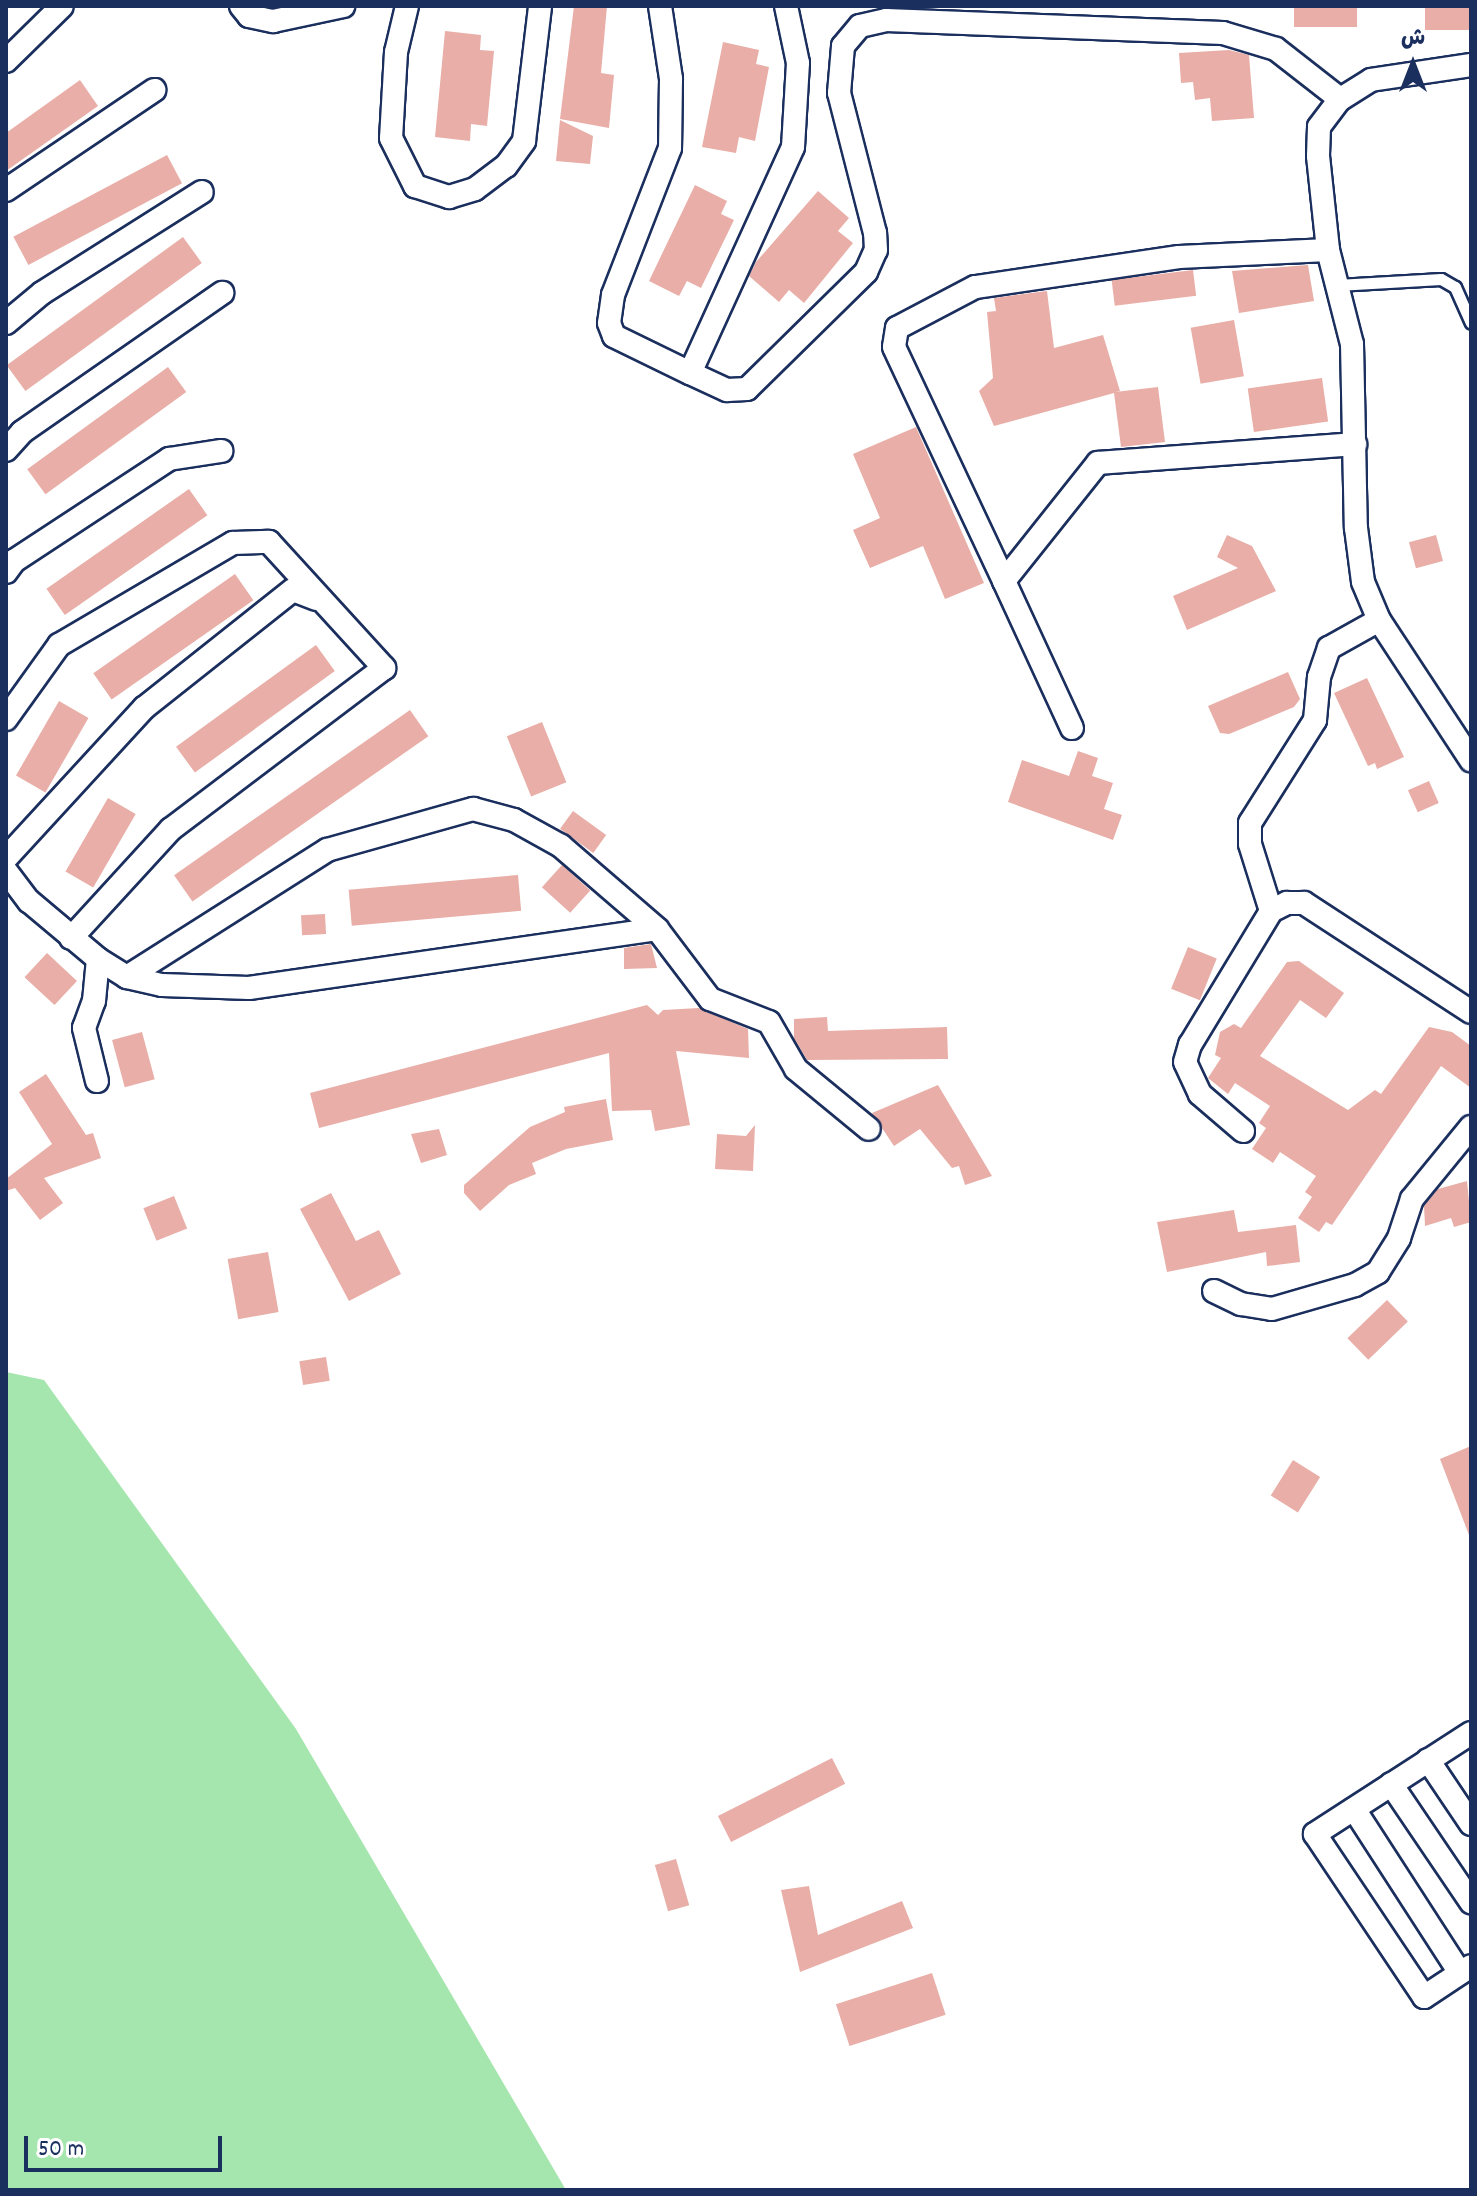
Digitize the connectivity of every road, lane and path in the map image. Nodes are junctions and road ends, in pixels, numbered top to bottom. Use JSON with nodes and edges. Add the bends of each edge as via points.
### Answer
{"nodes":[{"id":1,"x":62,"y":6,"type":"edge"},
{"id":2,"x":241,"y":6,"type":"edge"},
{"id":3,"x":343,"y":6,"type":"edge"},
{"id":4,"x":407,"y":6,"type":"edge"},
{"id":5,"x":540,"y":6,"type":"edge"},
{"id":6,"x":660,"y":6,"type":"edge"},
{"id":7,"x":786,"y":6,"type":"edge"},
{"id":8,"x":6,"y":61,"type":"edge"},
{"id":9,"x":1471,"y":65,"type":"edge"},
{"id":10,"x":154,"y":90,"type":"dead end"},
{"id":11,"x":1340,"y":99,"type":"junction"},
{"id":12,"x":6,"y":190,"type":"edge"},
{"id":13,"x":202,"y":192,"type":"dead end"},
{"id":14,"x":1328,"y":250,"type":"junction"},
{"id":15,"x":1337,"y":285,"type":"junction"},
{"id":16,"x":222,"y":293,"type":"dead end"},
{"id":17,"x":6,"y":323,"type":"edge"},
{"id":18,"x":1471,"y":323,"type":"edge"},
{"id":19,"x":690,"y":373,"type":"junction"},
{"id":20,"x":1355,"y":444,"type":"junction"},
{"id":21,"x":6,"y":450,"type":"edge"},
{"id":22,"x":221,"y":451,"type":"dead end"},
{"id":23,"x":6,"y":572,"type":"edge"},
{"id":24,"x":1004,"y":581,"type":"junction"},
{"id":25,"x":317,"y":599,"type":"junction"},
{"id":26,"x":1379,"y":620,"type":"junction"},
{"id":27,"x":6,"y":719,"type":"edge"},
{"id":28,"x":1072,"y":728,"type":"dead end"},
{"id":29,"x":1471,"y":760,"type":"edge"},
{"id":30,"x":6,"y":858,"type":"edge"},
{"id":31,"x":6,"y":871,"type":"edge"},
{"id":32,"x":1271,"y":911,"type":"junction"},
{"id":33,"x":657,"y":929,"type":"junction"},
{"id":34,"x":71,"y":938,"type":"junction"},
{"id":35,"x":98,"y":959,"type":"junction"},
{"id":36,"x":127,"y":977,"type":"junction"},
{"id":37,"x":1471,"y":1012,"type":"edge"},
{"id":38,"x":97,"y":1081,"type":"dead end"},
{"id":39,"x":1471,"y":1127,"type":"edge"},
{"id":40,"x":869,"y":1129,"type":"dead end"},
{"id":41,"x":1243,"y":1131,"type":"dead end"},
{"id":42,"x":1214,"y":1291,"type":"dead end"},
{"id":43,"x":1468,"y":1740,"type":"edge"},
{"id":44,"x":1428,"y":1760,"type":"junction"},
{"id":45,"x":1391,"y":1784,"type":"junction"},
{"id":46,"x":1354,"y":1809,"type":"junction"},
{"id":47,"x":1471,"y":1824,"type":"edge"},
{"id":48,"x":1471,"y":1902,"type":"edge"},
{"id":49,"x":1466,"y":1970,"type":"edge"}],
"edges":[{"from":1,"to":8,"type":"street"},
{"from":2,"to":3,"type":"street","via":[[249,16],[273,21]]},
{"from":4,"to":5,"type":"street","via":[[396,52],[391,138],[415,186],[449,197],[475,189],[506,166],[524,141]]},
{"from":6,"to":19,"type":"street","via":[[671,79],[670,148],[613,295],[609,323],[614,336]]},
{"from":7,"to":19,"type":"street","via":[[798,63],[793,147]]},
{"from":9,"to":11,"type":"street","via":[[1371,80]]},
{"from":10,"to":12,"type":"street"},
{"from":11,"to":14,"type":"street","via":[[1319,127]]},
{"from":11,"to":19,"type":"street","via":[[1276,49],[1223,33],[886,20],[860,26],[843,46],[839,93],[875,233],[871,261],[747,389],[727,390]]},
{"from":13,"to":17,"type":"street","via":[[42,293]]},
{"from":14,"to":15,"type":"street"},
{"from":14,"to":24,"type":"street","via":[[1179,257],[975,287],[897,328],[894,347]]},
{"from":15,"to":18,"type":"lane","via":[[1441,279],[1455,287]]},
{"from":15,"to":20,"type":"street","via":[[1352,344]]},
{"from":16,"to":21,"type":"street","via":[[22,432]]},
{"from":20,"to":24,"type":"street","via":[[1098,463]]},
{"from":20,"to":26,"type":"street","via":[[1363,582]]},
{"from":22,"to":23,"type":"street","via":[[169,459],[14,561]]},
{"from":24,"to":28,"type":"street"},
{"from":25,"to":27,"type":"street","via":[[269,542],[233,543],[59,645]]},
{"from":25,"to":30,"type":"street","via":[[293,590],[144,708]]},
{"from":25,"to":34,"type":"street","via":[[384,668],[171,829]]},
{"from":26,"to":29,"type":"street"},
{"from":26,"to":32,"type":"street","via":[[1329,648],[1319,677],[1315,720],[1250,823],[1250,844]]},
{"from":31,"to":34,"type":"street","via":[[29,901]]},
{"from":32,"to":37,"type":"street","via":[[1287,903],[1304,903]]},
{"from":32,"to":41,"type":"street","via":[[1190,1045],[1185,1062],[1200,1094]]},
{"from":33,"to":36,"type":"street","via":[[249,988],[162,985]]},
{"from":33,"to":36,"type":"street","via":[[561,846],[514,820],[473,809],[327,850]]},
{"from":33,"to":40,"type":"street","via":[[710,999],[769,1022],[796,1069]]},
{"from":34,"to":35,"type":"street"},
{"from":35,"to":36,"type":"street"},
{"from":35,"to":38,"type":"street","via":[[94,1001],[84,1028]]},
{"from":39,"to":42,"type":"street","via":[[1412,1199],[1399,1238],[1378,1272],[1355,1285],[1272,1309],[1241,1304]]},
{"from":43,"to":44,"type":"street"},
{"from":44,"to":45,"type":"street"},
{"from":44,"to":47,"type":"street"},
{"from":45,"to":46,"type":"street"},
{"from":45,"to":48,"type":"street"},
{"from":46,"to":49,"type":"street"},
{"from":46,"to":49,"type":"street","via":[[1315,1834],[1424,1997]]}]}
